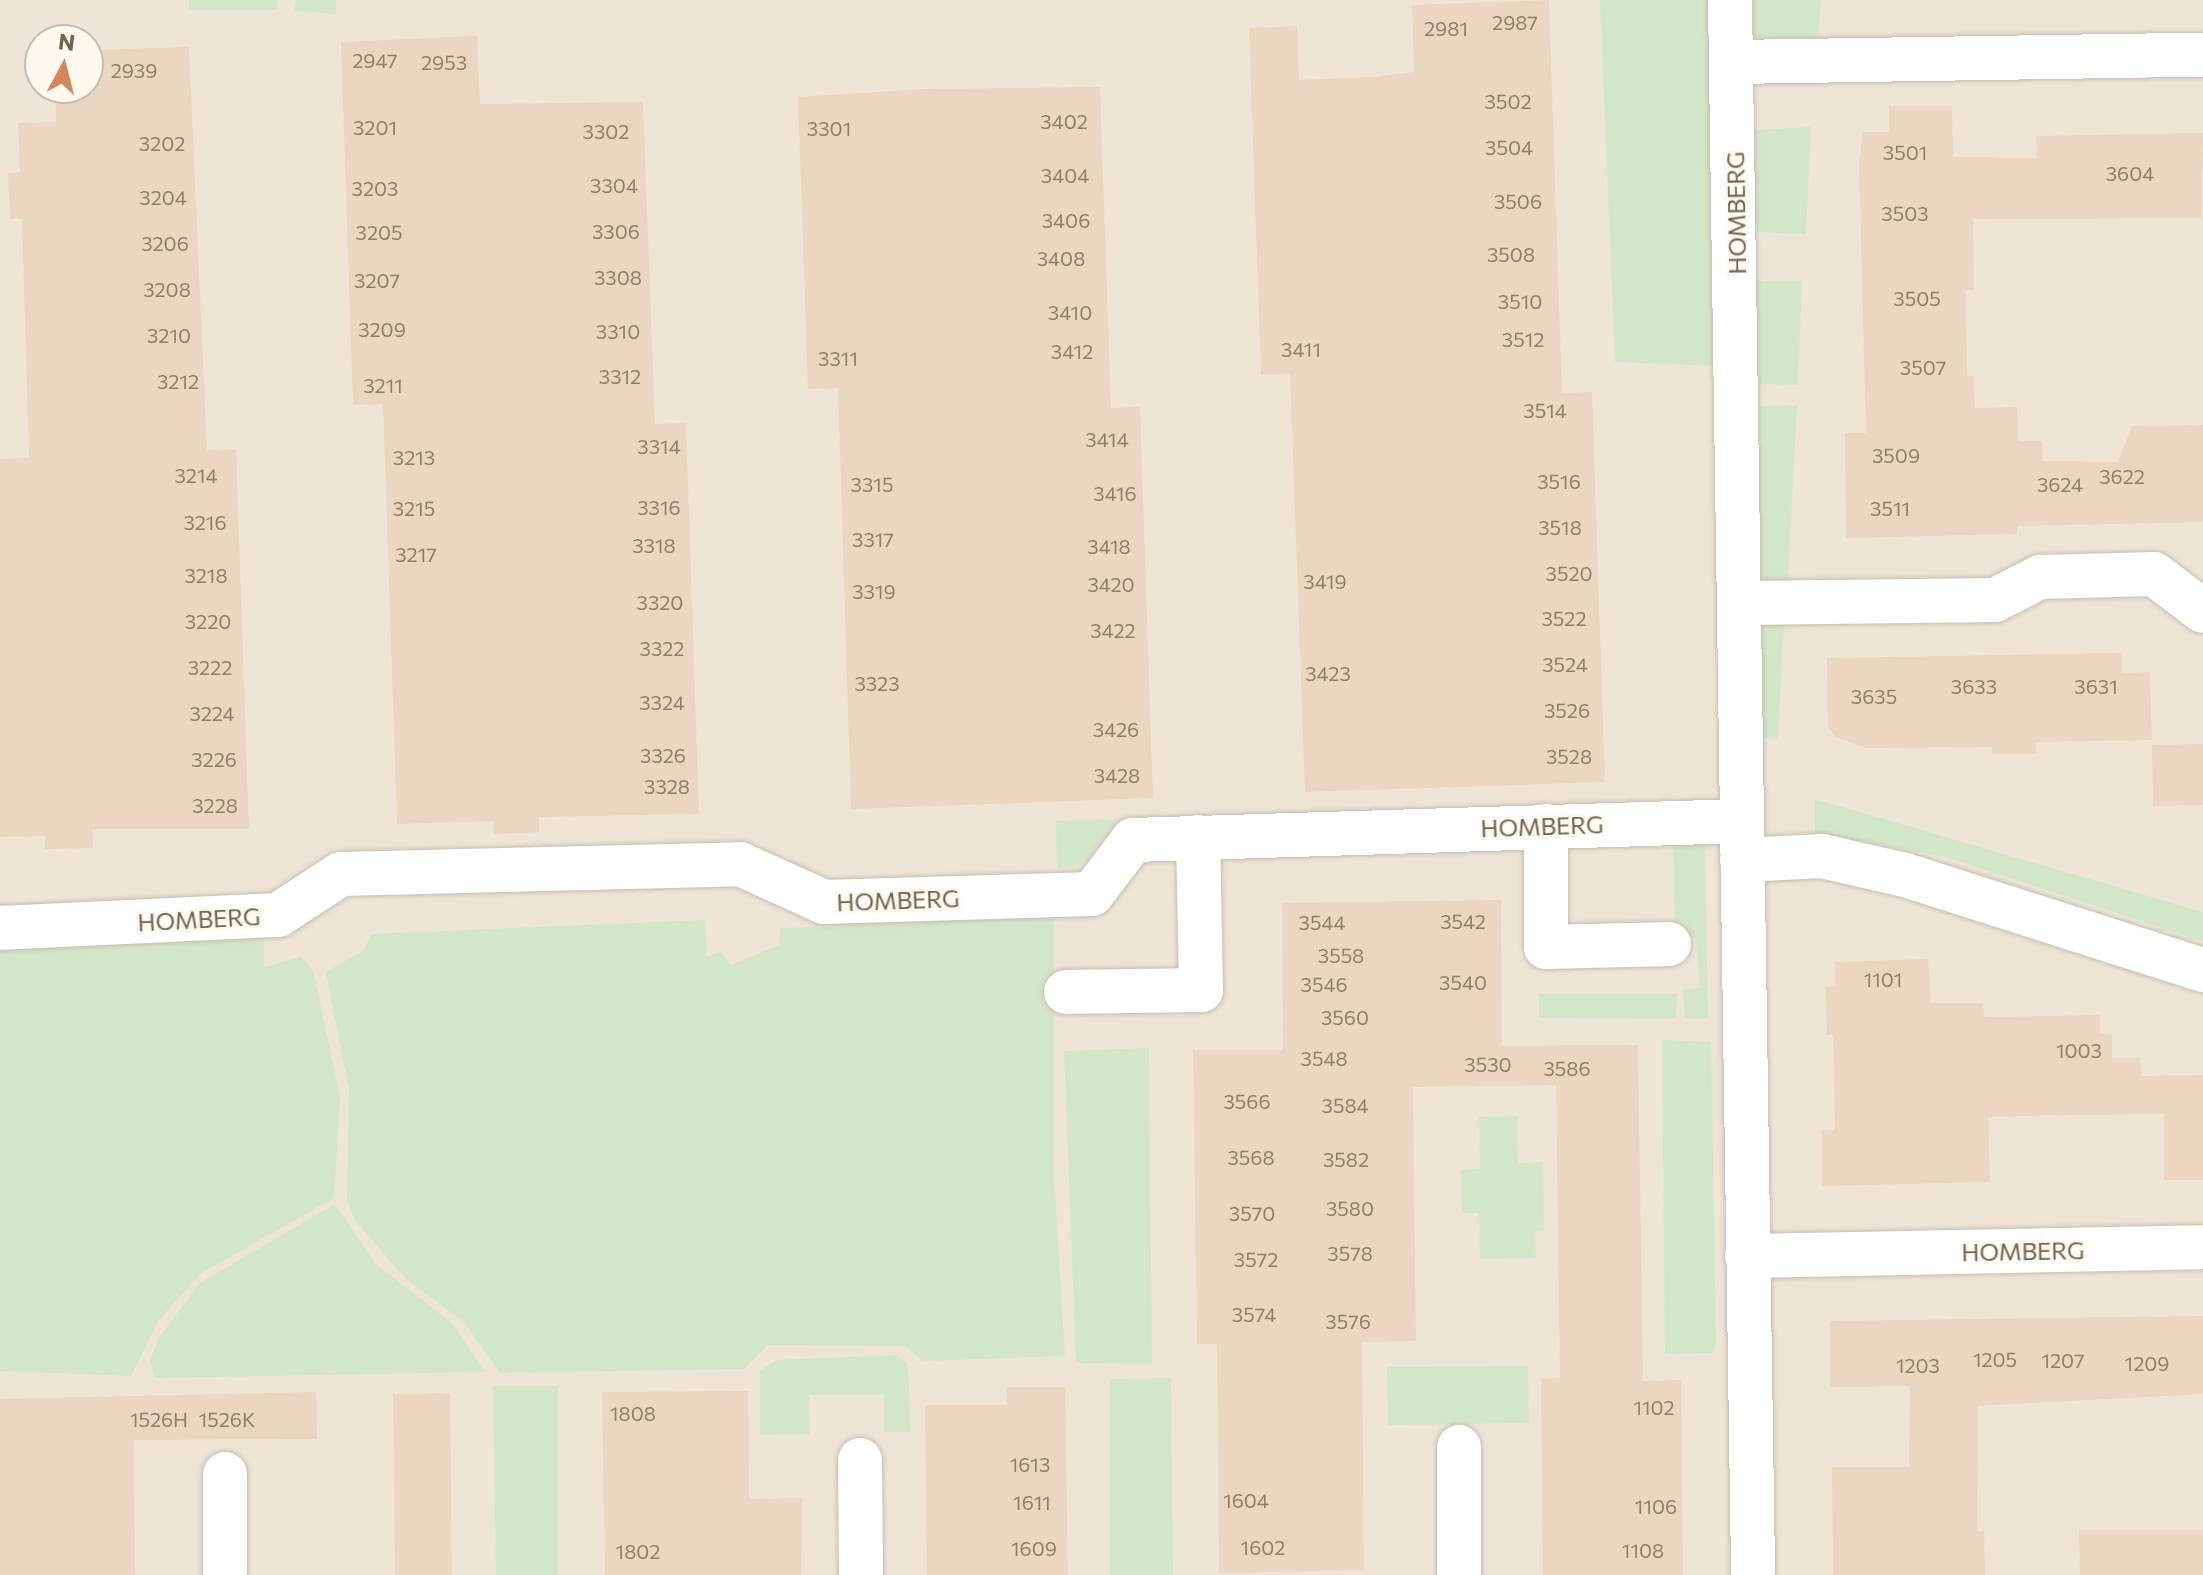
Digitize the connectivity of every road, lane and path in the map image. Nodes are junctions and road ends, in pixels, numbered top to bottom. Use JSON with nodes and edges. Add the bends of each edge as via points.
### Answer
{"nodes":[{"id":1,"x":1730,"y":0,"type":"edge"},
{"id":2,"x":2203,"y":55,"type":"edge"},
{"id":3,"x":1733,"y":62,"type":"junction"},
{"id":4,"x":1742,"y":603,"type":"junction"},
{"id":5,"x":2203,"y":611,"type":"edge"},
{"id":6,"x":1546,"y":826,"type":"junction"},
{"id":7,"x":1198,"y":837,"type":"junction"},
{"id":8,"x":1742,"y":840,"type":"junction"},
{"id":9,"x":0,"y":928,"type":"edge"},
{"id":10,"x":1669,"y":944,"type":"dead end"},
{"id":11,"x":2203,"y":970,"type":"edge"},
{"id":12,"x":1066,"y":992,"type":"dead end"},
{"id":13,"x":2203,"y":1247,"type":"edge"},
{"id":14,"x":1747,"y":1256,"type":"junction"},
{"id":15,"x":1459,"y":1447,"type":"dead end"},
{"id":16,"x":860,"y":1460,"type":"dead end"},
{"id":17,"x":225,"y":1474,"type":"dead end"},
{"id":18,"x":225,"y":1575,"type":"edge"},
{"id":19,"x":861,"y":1575,"type":"edge"},
{"id":20,"x":1459,"y":1575,"type":"edge"},
{"id":21,"x":1753,"y":1575,"type":"edge"}],
"edges":[{"from":1,"to":3,"type":"street","name":"HOMBERG"},
{"from":2,"to":3,"type":"street"},
{"from":3,"to":4,"type":"street","name":"HOMBERG"},
{"from":4,"to":5,"type":"street","via":[[1995,600],[2040,577],[2154,574]]},
{"from":4,"to":8,"type":"street","name":"HOMBERG"},
{"from":6,"to":7,"type":"street","name":"HOMBERG"},
{"from":6,"to":8,"type":"street","name":"HOMBERG"},
{"from":6,"to":10,"type":"street","via":[[1546,947]]},
{"from":7,"to":9,"type":"street","name":"HOMBERG","via":[[1133,840],[1092,894],[824,902],[740,864],[341,874],[278,915]]},
{"from":7,"to":12,"type":"street","via":[[1201,990]]},
{"from":8,"to":11,"type":"street","name":"HOMBERG","via":[[1905,875]]},
{"from":8,"to":14,"type":"street","name":"HOMBERG"},
{"from":13,"to":14,"type":"street","name":"HOMBERG"},
{"from":14,"to":21,"type":"street","name":"HOMBERG"},
{"from":15,"to":20,"type":"street"},
{"from":16,"to":19,"type":"street"},
{"from":17,"to":18,"type":"street"}]}
